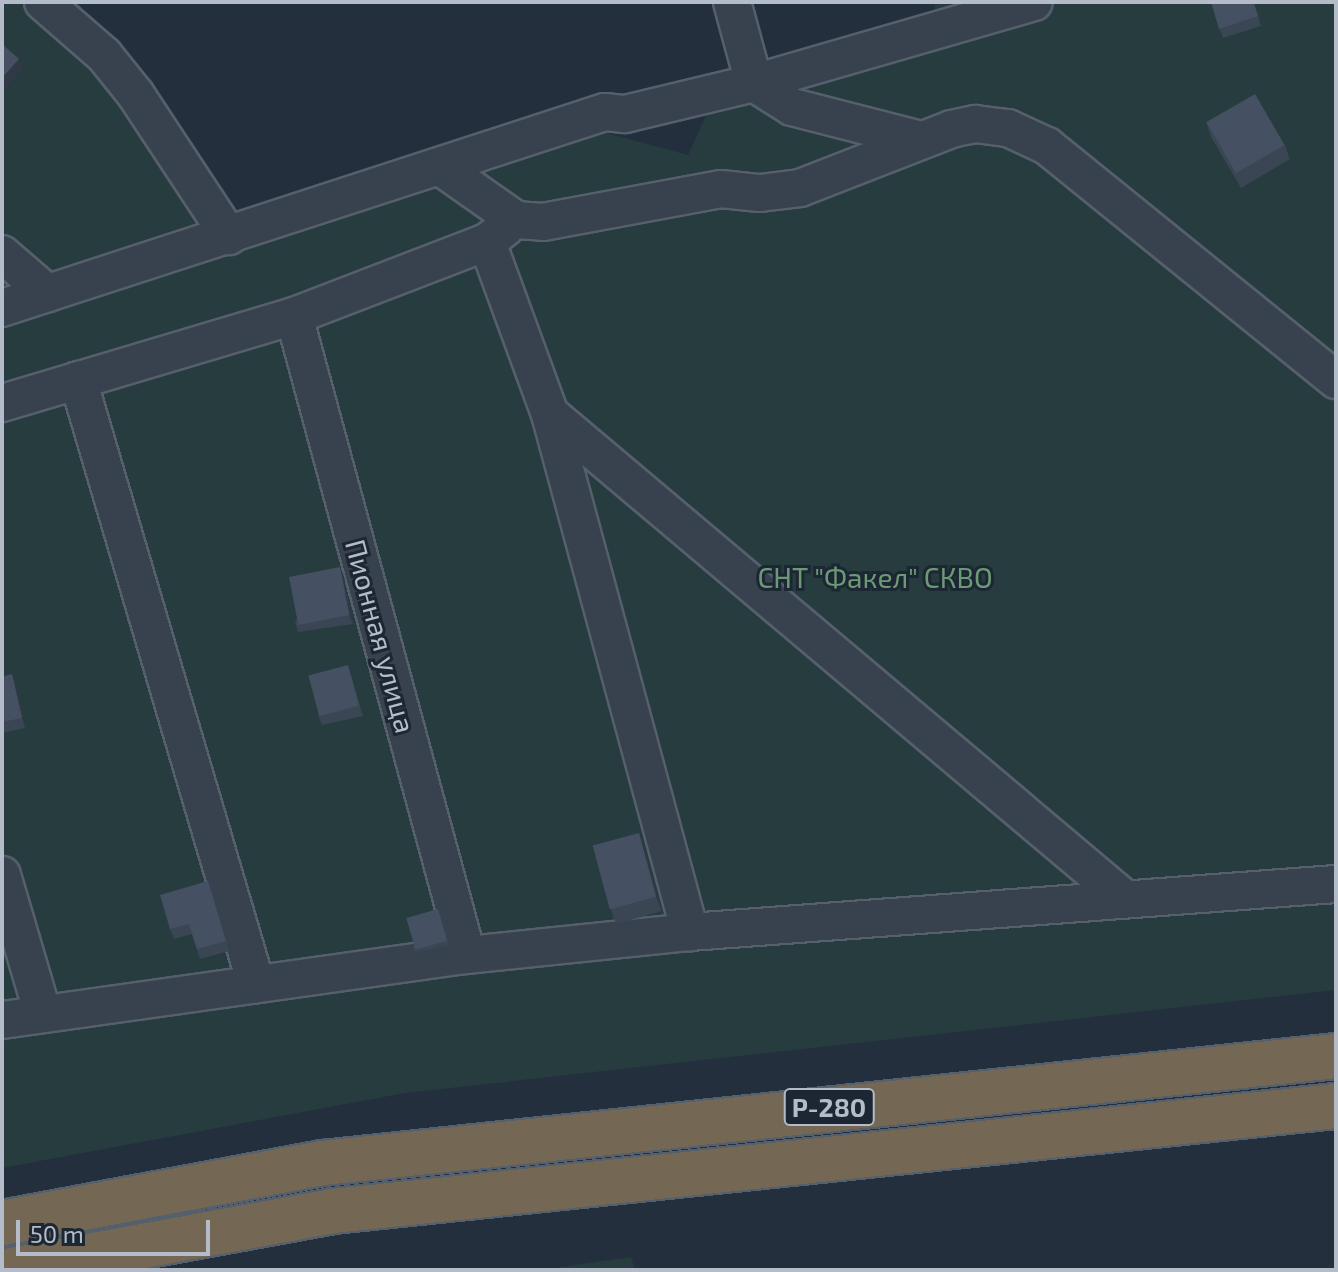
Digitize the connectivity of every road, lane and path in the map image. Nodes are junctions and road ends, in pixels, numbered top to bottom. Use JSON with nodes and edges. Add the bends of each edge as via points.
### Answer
{"nodes":[{"id":1,"x":43,"y":2,"type":"edge"},
{"id":2,"x":732,"y":2,"type":"edge"},
{"id":3,"x":1034,"y":2,"type":"edge"},
{"id":4,"x":754,"y":83,"type":"junction"},
{"id":5,"x":917,"y":139,"type":"junction"},
{"id":6,"x":442,"y":168,"type":"junction"},
{"id":7,"x":516,"y":220,"type":"junction"},
{"id":8,"x":229,"y":236,"type":"junction"},
{"id":9,"x":487,"y":242,"type":"junction"},
{"id":10,"x":2,"y":254,"type":"edge"},
{"id":11,"x":47,"y":293,"type":"junction"},
{"id":12,"x":2,"y":308,"type":"edge"},
{"id":13,"x":294,"y":316,"type":"junction"},
{"id":14,"x":78,"y":380,"type":"junction"},
{"id":15,"x":1336,"y":380,"type":"edge"},
{"id":16,"x":2,"y":403,"type":"edge"},
{"id":17,"x":550,"y":414,"type":"junction"},
{"id":18,"x":2,"y":875,"type":"edge"},
{"id":19,"x":1336,"y":884,"type":"edge"},
{"id":20,"x":1124,"y":898,"type":"junction"},
{"id":21,"x":690,"y":932,"type":"junction"},
{"id":22,"x":467,"y":955,"type":"junction"},
{"id":23,"x":256,"y":984,"type":"junction"},
{"id":24,"x":42,"y":1011,"type":"junction"},
{"id":25,"x":2,"y":1020,"type":"edge"},
{"id":26,"x":1336,"y":1056,"type":"edge"},
{"id":27,"x":1336,"y":1106,"type":"edge"},
{"id":28,"x":2,"y":1223,"type":"edge"},
{"id":29,"x":12,"y":1270,"type":"edge"}],
"edges":[{"from":1,"to":8,"type":"street","via":[[104,55],[136,95]]},
{"from":2,"to":4,"type":"street"},
{"from":3,"to":4,"type":"street"},
{"from":4,"to":5,"type":"street","via":[[792,107]]},
{"from":4,"to":6,"type":"street","via":[[625,114],[605,112]]},
{"from":5,"to":7,"type":"street","via":[[849,172],[800,188],[760,193],[721,189],[543,222]]},
{"from":5,"to":15,"type":"street","via":[[975,124],[1008,128],[1047,146]]},
{"from":6,"to":7,"type":"street"},
{"from":6,"to":8,"type":"street"},
{"from":7,"to":9,"type":"street"},
{"from":8,"to":11,"type":"street"},
{"from":9,"to":13,"type":"street"},
{"from":9,"to":17,"type":"street"},
{"from":10,"to":11,"type":"street"},
{"from":11,"to":12,"type":"street"},
{"from":13,"to":14,"type":"street"},
{"from":13,"to":22,"type":"street","name":"Пионная улица"},
{"from":14,"to":16,"type":"street"},
{"from":14,"to":23,"type":"street"},
{"from":17,"to":20,"type":"street"},
{"from":17,"to":21,"type":"street"},
{"from":18,"to":24,"type":"street"},
{"from":19,"to":20,"type":"street"},
{"from":20,"to":21,"type":"street"},
{"from":21,"to":22,"type":"street"},
{"from":22,"to":23,"type":"street"},
{"from":23,"to":24,"type":"street"},
{"from":24,"to":25,"type":"street"},
{"from":26,"to":28,"type":"highway","number":"Р-280","via":[[323,1163]]},
{"from":27,"to":29,"type":"highway","number":"Р-280","via":[[333,1211]]}]}
